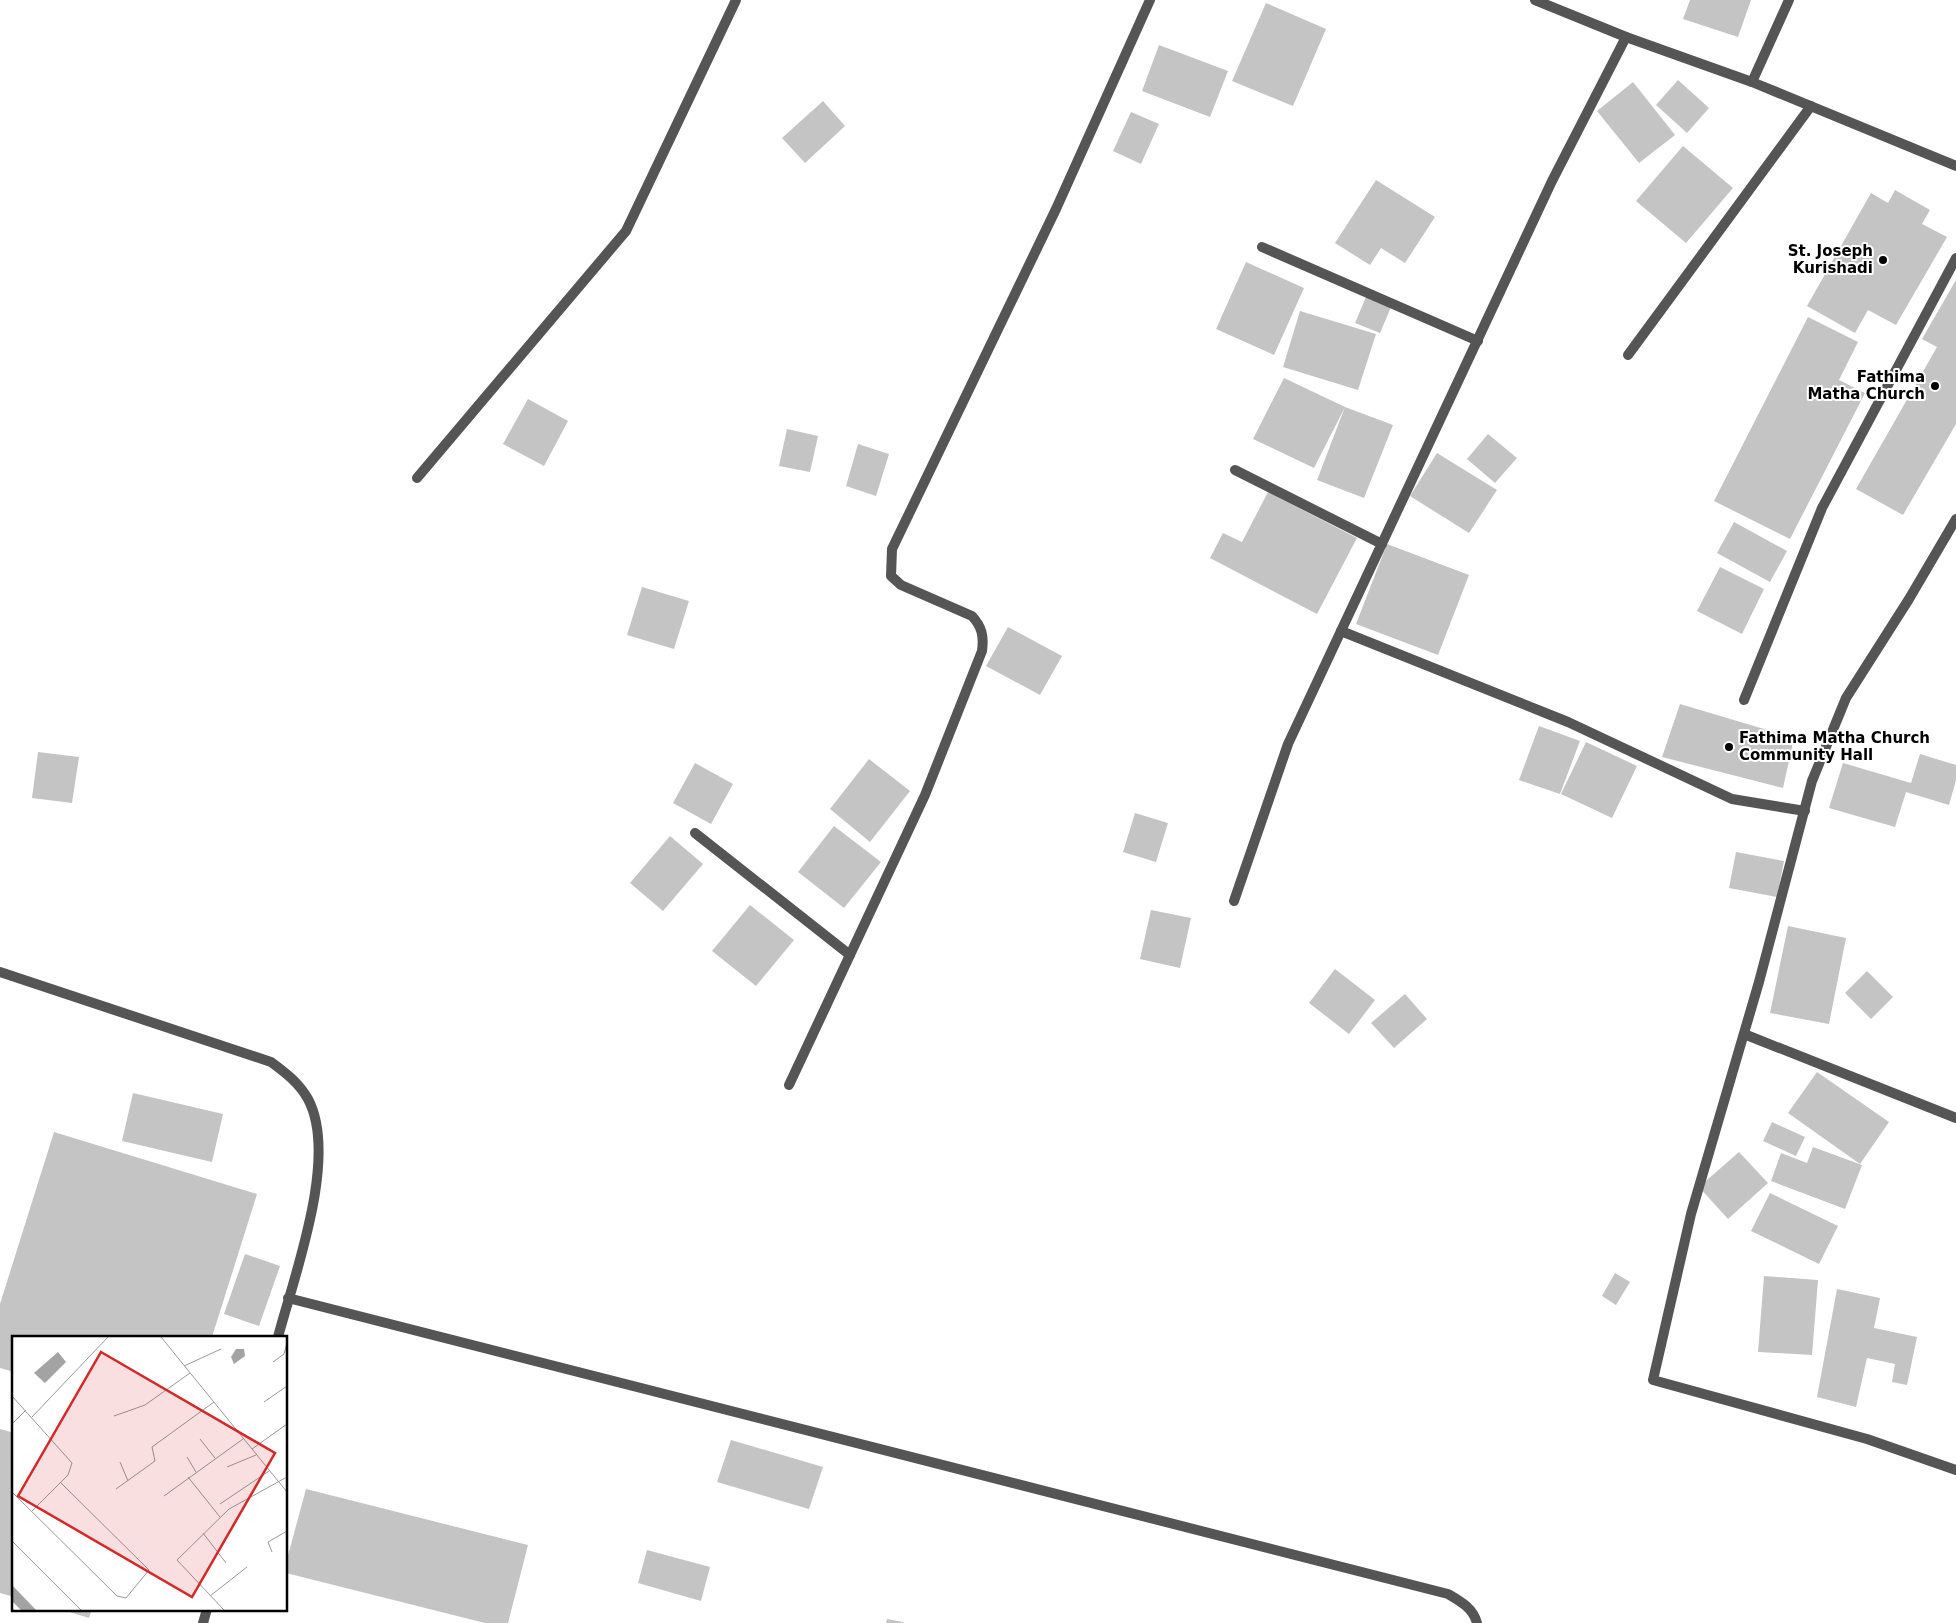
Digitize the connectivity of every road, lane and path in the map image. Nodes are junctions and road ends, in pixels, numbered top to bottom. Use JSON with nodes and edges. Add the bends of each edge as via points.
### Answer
{"nodes":[{"id":1,"x":736,"y":0,"type":"edge"},
{"id":2,"x":1150,"y":0,"type":"edge"},
{"id":3,"x":1535,"y":0,"type":"edge"},
{"id":4,"x":1789,"y":0,"type":"edge"},
{"id":5,"x":1626,"y":37,"type":"junction"},
{"id":6,"x":1752,"y":82,"type":"junction"},
{"id":7,"x":1811,"y":106,"type":"junction"},
{"id":8,"x":1956,"y":166,"type":"edge"},
{"id":9,"x":1262,"y":247,"type":"dead end"},
{"id":10,"x":1956,"y":258,"type":"edge"},
{"id":11,"x":1478,"y":341,"type":"junction"},
{"id":12,"x":1628,"y":355,"type":"dead end"},
{"id":13,"x":1235,"y":470,"type":"dead end"},
{"id":14,"x":417,"y":478,"type":"dead end"},
{"id":15,"x":1956,"y":519,"type":"edge"},
{"id":16,"x":1382,"y":544,"type":"junction"},
{"id":17,"x":1341,"y":631,"type":"junction"},
{"id":18,"x":1744,"y":700,"type":"dead end"},
{"id":19,"x":1805,"y":811,"type":"junction"},
{"id":20,"x":694,"y":833,"type":"dead end"},
{"id":21,"x":1234,"y":901,"type":"dead end"},
{"id":22,"x":850,"y":955,"type":"junction"},
{"id":23,"x":0,"y":972,"type":"edge"},
{"id":24,"x":1744,"y":1034,"type":"junction"},
{"id":25,"x":789,"y":1085,"type":"dead end"},
{"id":26,"x":1956,"y":1118,"type":"edge"},
{"id":27,"x":288,"y":1298,"type":"junction"},
{"id":28,"x":278,"y":1336,"type":"edge"},
{"id":29,"x":1956,"y":1470,"type":"edge"},
{"id":30,"x":207,"y":1610,"type":"edge"},
{"id":31,"x":203,"y":1623,"type":"edge"},
{"id":32,"x":1477,"y":1623,"type":"edge"}],
"edges":[{"from":1,"to":14,"type":"street","via":[[626,231]]},
{"from":2,"to":22,"type":"street","via":[[1056,209],[892,549],[892,576],[901,585],[972,616],[980,624],[982,652],[925,795]]},
{"from":3,"to":5,"type":"street"},
{"from":4,"to":6,"type":"street"},
{"from":5,"to":6,"type":"street"},
{"from":5,"to":11,"type":"street","via":[[1552,181]]},
{"from":6,"to":7,"type":"street"},
{"from":7,"to":8,"type":"street"},
{"from":7,"to":12,"type":"street"},
{"from":9,"to":11,"type":"street"},
{"from":10,"to":18,"type":"street","via":[[1822,508]]},
{"from":11,"to":16,"type":"street"},
{"from":13,"to":16,"type":"street"},
{"from":15,"to":19,"type":"street","via":[[1846,698],[1812,782]]},
{"from":16,"to":17,"type":"street"},
{"from":17,"to":19,"type":"street","via":[[1568,722],[1732,799]]},
{"from":17,"to":21,"type":"street","via":[[1288,744]]},
{"from":19,"to":24,"type":"street"},
{"from":20,"to":22,"type":"street"},
{"from":22,"to":25,"type":"street"},
{"from":23,"to":27,"type":"street","via":[[271,1062],[291,1076],[308,1100],[316,1124],[318,1160],[315,1198]]},
{"from":24,"to":26,"type":"street"},
{"from":24,"to":29,"type":"street","via":[[1691,1214],[1653,1380],[1868,1439]]},
{"from":27,"to":28,"type":"street"},
{"from":27,"to":32,"type":"street","via":[[1448,1594],[1464,1603]]},
{"from":30,"to":31,"type":"street"}]}
